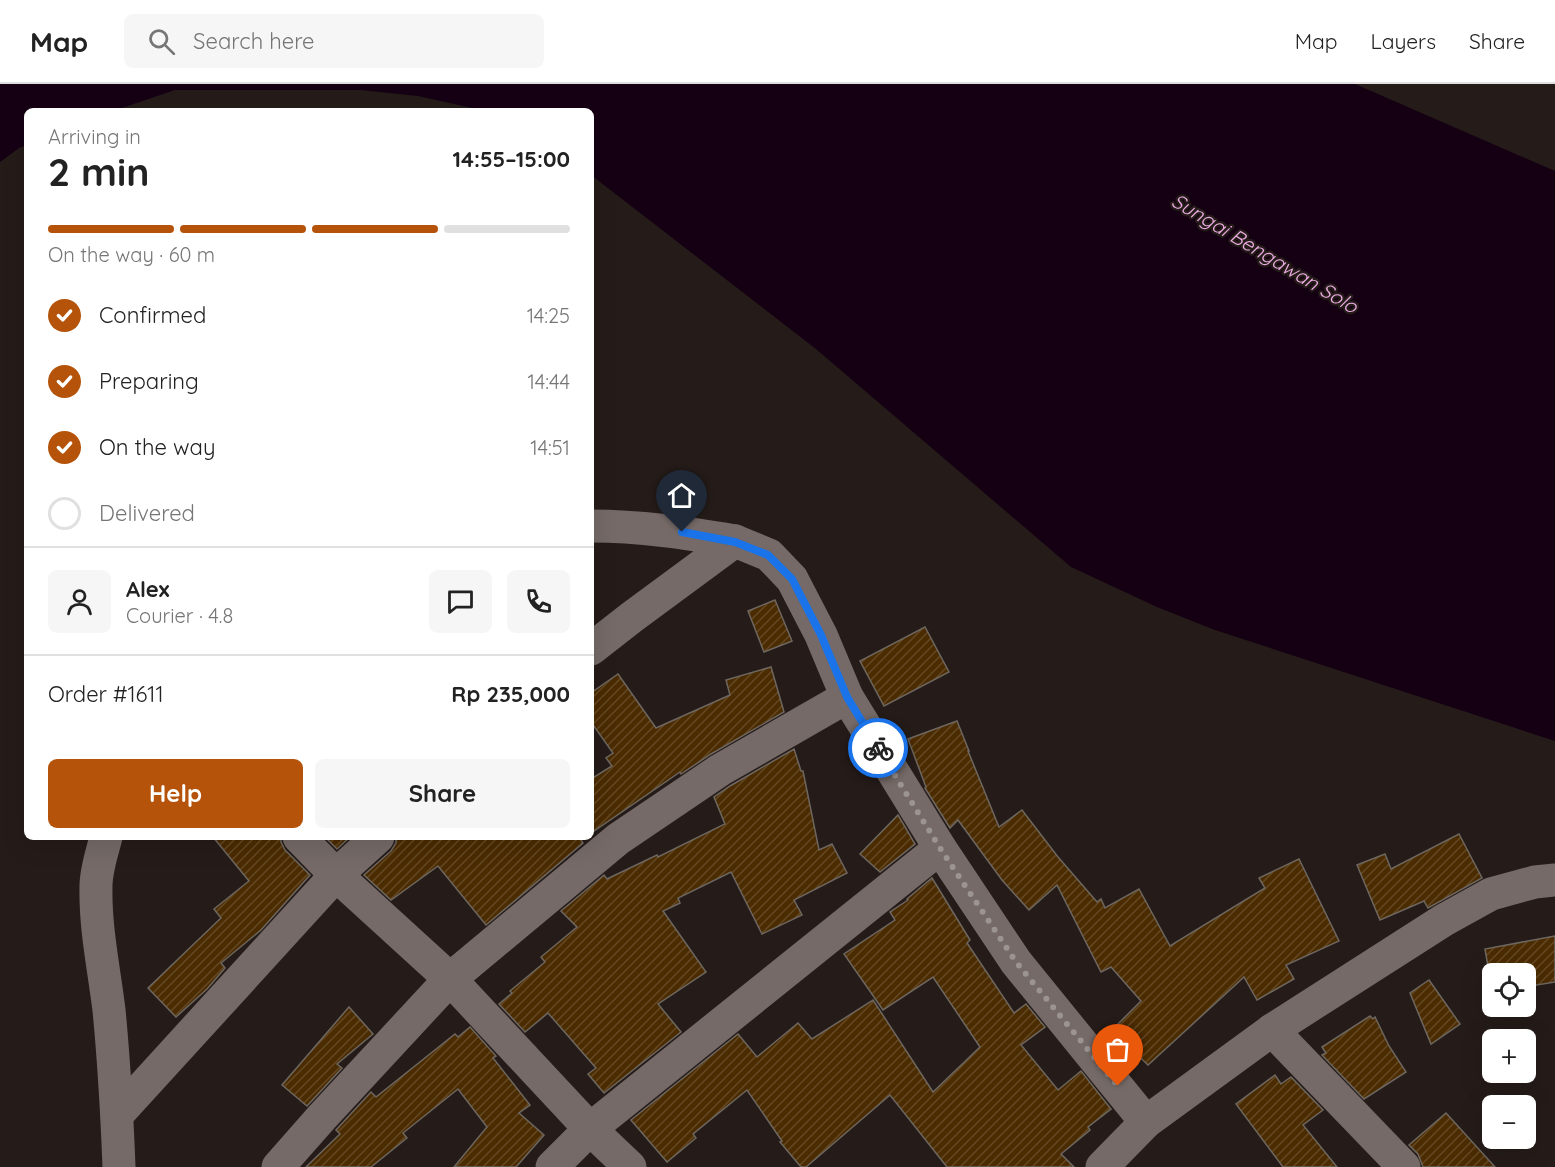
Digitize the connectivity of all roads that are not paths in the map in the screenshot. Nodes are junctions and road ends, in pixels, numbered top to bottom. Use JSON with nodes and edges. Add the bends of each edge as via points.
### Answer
{"nodes":[{"id":1,"x":594,"y":526,"type":"edge"},
{"id":2,"x":735,"y":542,"type":"junction"},
{"id":3,"x":594,"y":647,"type":"edge"},
{"id":4,"x":847,"y":697,"type":"junction"},
{"id":5,"x":105,"y":840,"type":"edge"},
{"id":6,"x":301,"y":840,"type":"edge"},
{"id":7,"x":375,"y":840,"type":"edge"},
{"id":8,"x":940,"y":848,"type":"junction"},
{"id":9,"x":336,"y":875,"type":"junction"},
{"id":10,"x":1555,"y":880,"type":"edge"},
{"id":11,"x":450,"y":979,"type":"junction"},
{"id":12,"x":1272,"y":1030,"type":"junction"},
{"id":13,"x":117,"y":1115,"type":"junction"},
{"id":14,"x":1146,"y":1122,"type":"junction"},
{"id":15,"x":590,"y":1129,"type":"junction"},
{"id":16,"x":119,"y":1167,"type":"edge"},
{"id":17,"x":278,"y":1167,"type":"edge"},
{"id":18,"x":552,"y":1167,"type":"edge"},
{"id":19,"x":630,"y":1167,"type":"edge"},
{"id":20,"x":1102,"y":1167,"type":"edge"},
{"id":21,"x":1404,"y":1167,"type":"edge"}],
"edges":[{"from":1,"to":2,"type":"street","via":[[682,532]]},
{"from":2,"to":3,"type":"street"},
{"from":2,"to":4,"type":"street","via":[[768,555],[792,579]]},
{"from":4,"to":8,"type":"street"},
{"from":4,"to":11,"type":"street","via":[[720,770],[618,839]]},
{"from":5,"to":13,"type":"street","via":[[96,884],[97,927]]},
{"from":6,"to":9,"type":"street"},
{"from":7,"to":9,"type":"street"},
{"from":8,"to":14,"type":"street","via":[[1016,962]]},
{"from":8,"to":15,"type":"street"},
{"from":9,"to":11,"type":"street"},
{"from":9,"to":13,"type":"street"},
{"from":10,"to":12,"type":"street","via":[[1491,894]]},
{"from":11,"to":15,"type":"street"},
{"from":11,"to":17,"type":"street"},
{"from":12,"to":14,"type":"street"},
{"from":12,"to":21,"type":"street"},
{"from":13,"to":16,"type":"street"},
{"from":14,"to":20,"type":"street"},
{"from":15,"to":18,"type":"street"},
{"from":15,"to":19,"type":"street"}]}
